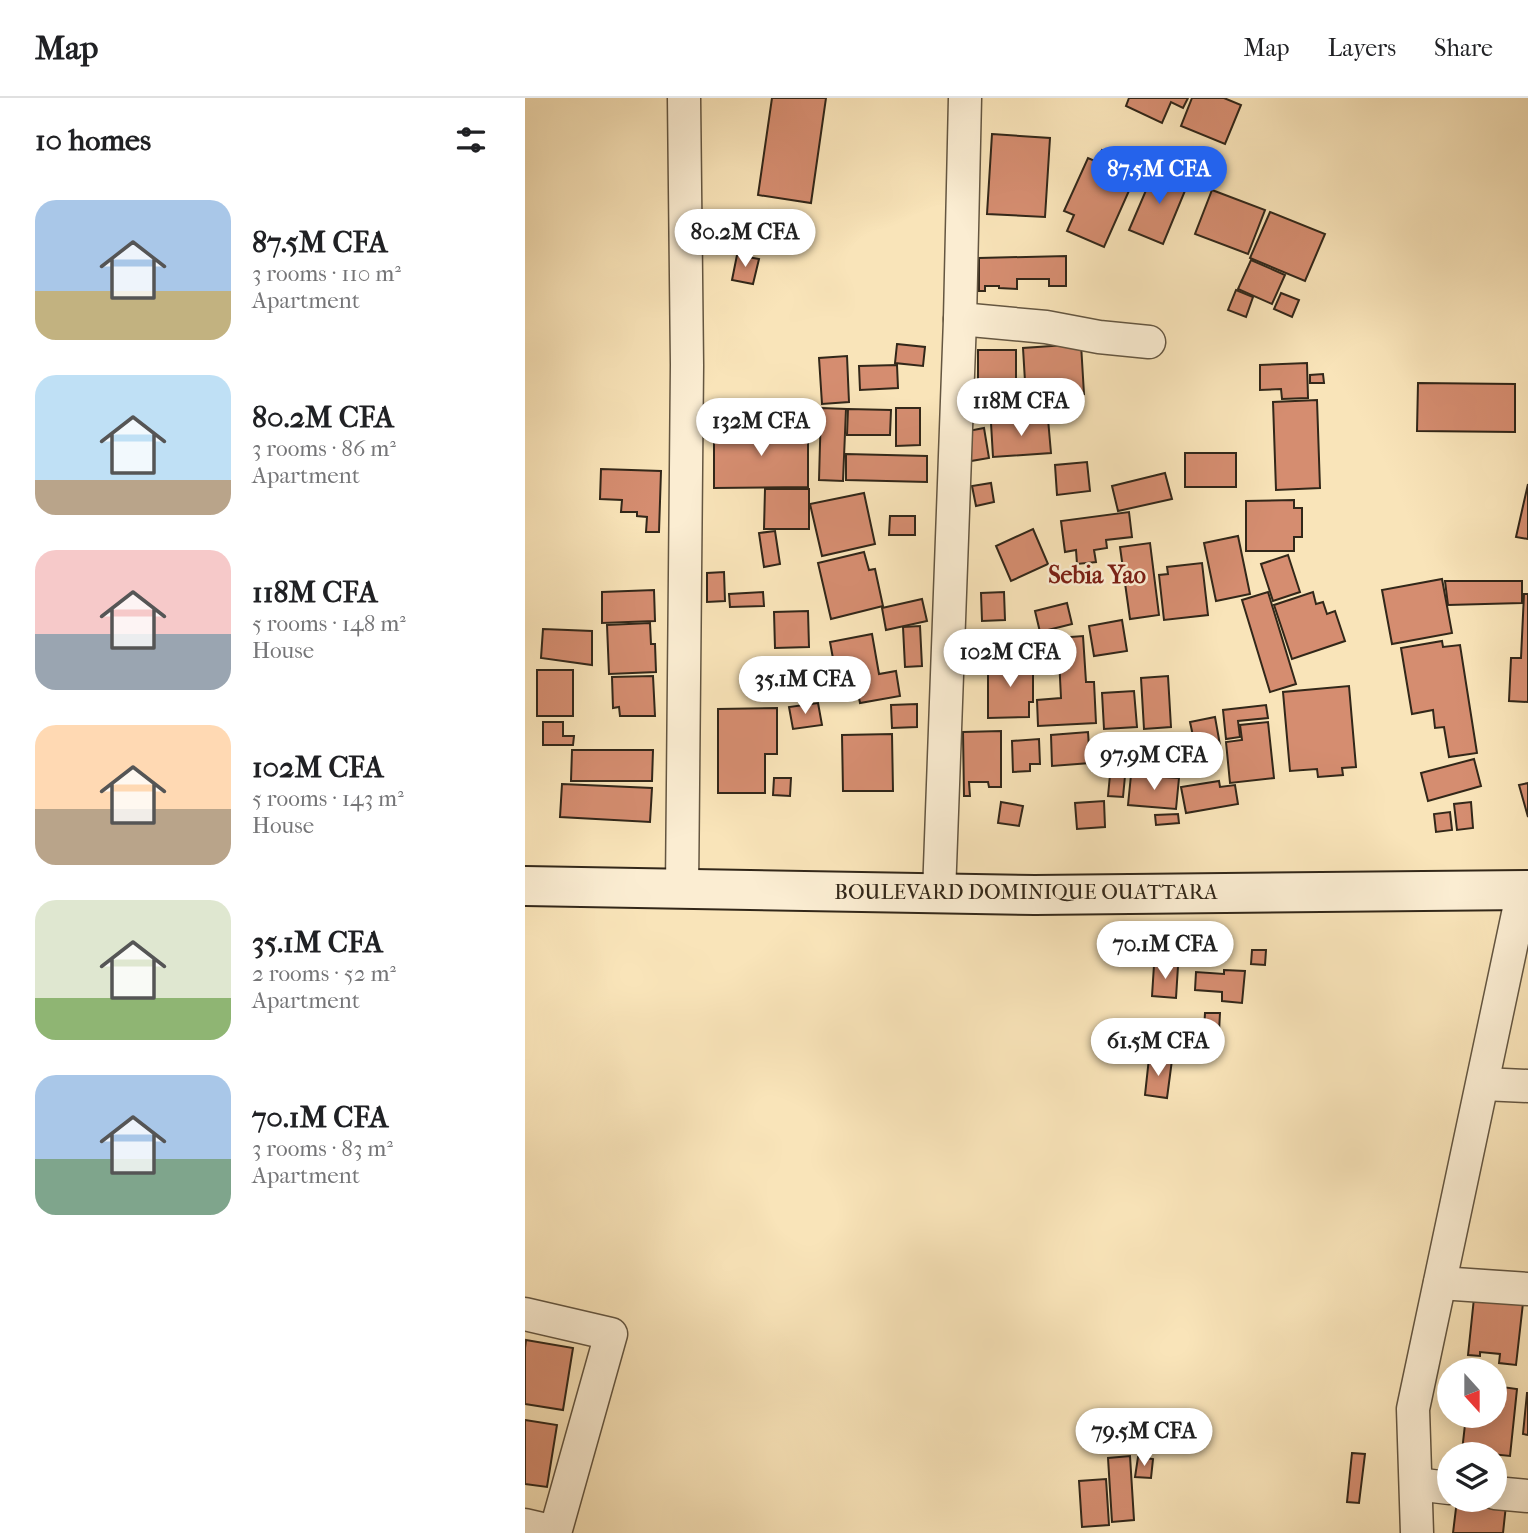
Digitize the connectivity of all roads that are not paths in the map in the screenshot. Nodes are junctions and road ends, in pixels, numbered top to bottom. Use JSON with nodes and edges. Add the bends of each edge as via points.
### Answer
{"nodes":[{"id":1,"x":684,"y":98,"type":"edge"},
{"id":2,"x":965,"y":98,"type":"edge"},
{"id":3,"x":960,"y":319,"type":"junction"},
{"id":4,"x":1149,"y":342,"type":"dead end"},
{"id":5,"x":525,"y":886,"type":"edge"},
{"id":6,"x":682,"y":889,"type":"junction"},
{"id":7,"x":1525,"y":890,"type":"edge"},
{"id":8,"x":939,"y":894,"type":"junction"},
{"id":9,"x":1483,"y":1084,"type":"junction"},
{"id":10,"x":1528,"y":1086,"type":"edge"},
{"id":11,"x":1440,"y":1283,"type":"junction"},
{"id":12,"x":1528,"y":1289,"type":"edge"},
{"id":13,"x":525,"y":1314,"type":"edge"},
{"id":14,"x":1416,"y":1484,"type":"junction"},
{"id":15,"x":1437,"y":1487,"type":"edge"},
{"id":16,"x":1507,"y":1494,"type":"edge"},
{"id":17,"x":1528,"y":1496,"type":"edge"},
{"id":18,"x":525,"y":1525,"type":"edge"},
{"id":19,"x":555,"y":1533,"type":"edge"},
{"id":20,"x":1417,"y":1533,"type":"edge"}],
"edges":[{"from":1,"to":6,"type":"street","via":[[687,379]]},
{"from":2,"to":3,"type":"street"},
{"from":3,"to":4,"type":"street"},
{"from":3,"to":8,"type":"street"},
{"from":5,"to":6,"type":"street","name":"BOULEVARD DOMINIQUE OUATTARA"},
{"from":6,"to":8,"type":"street","name":"BOULEVARD DOMINIQUE OUATTARA"},
{"from":7,"to":8,"type":"street","name":"BOULEVARD DOMINIQUE OUATTARA"},
{"from":7,"to":9,"type":"street"},
{"from":9,"to":10,"type":"street"},
{"from":9,"to":11,"type":"street"},
{"from":11,"to":12,"type":"street"},
{"from":11,"to":14,"type":"street","via":[[1413,1409]]},
{"from":13,"to":19,"type":"street","via":[[611,1334]]},
{"from":14,"to":15,"type":"street"},
{"from":14,"to":20,"type":"street"},
{"from":16,"to":17,"type":"street"},
{"from":18,"to":19,"type":"street"}]}
